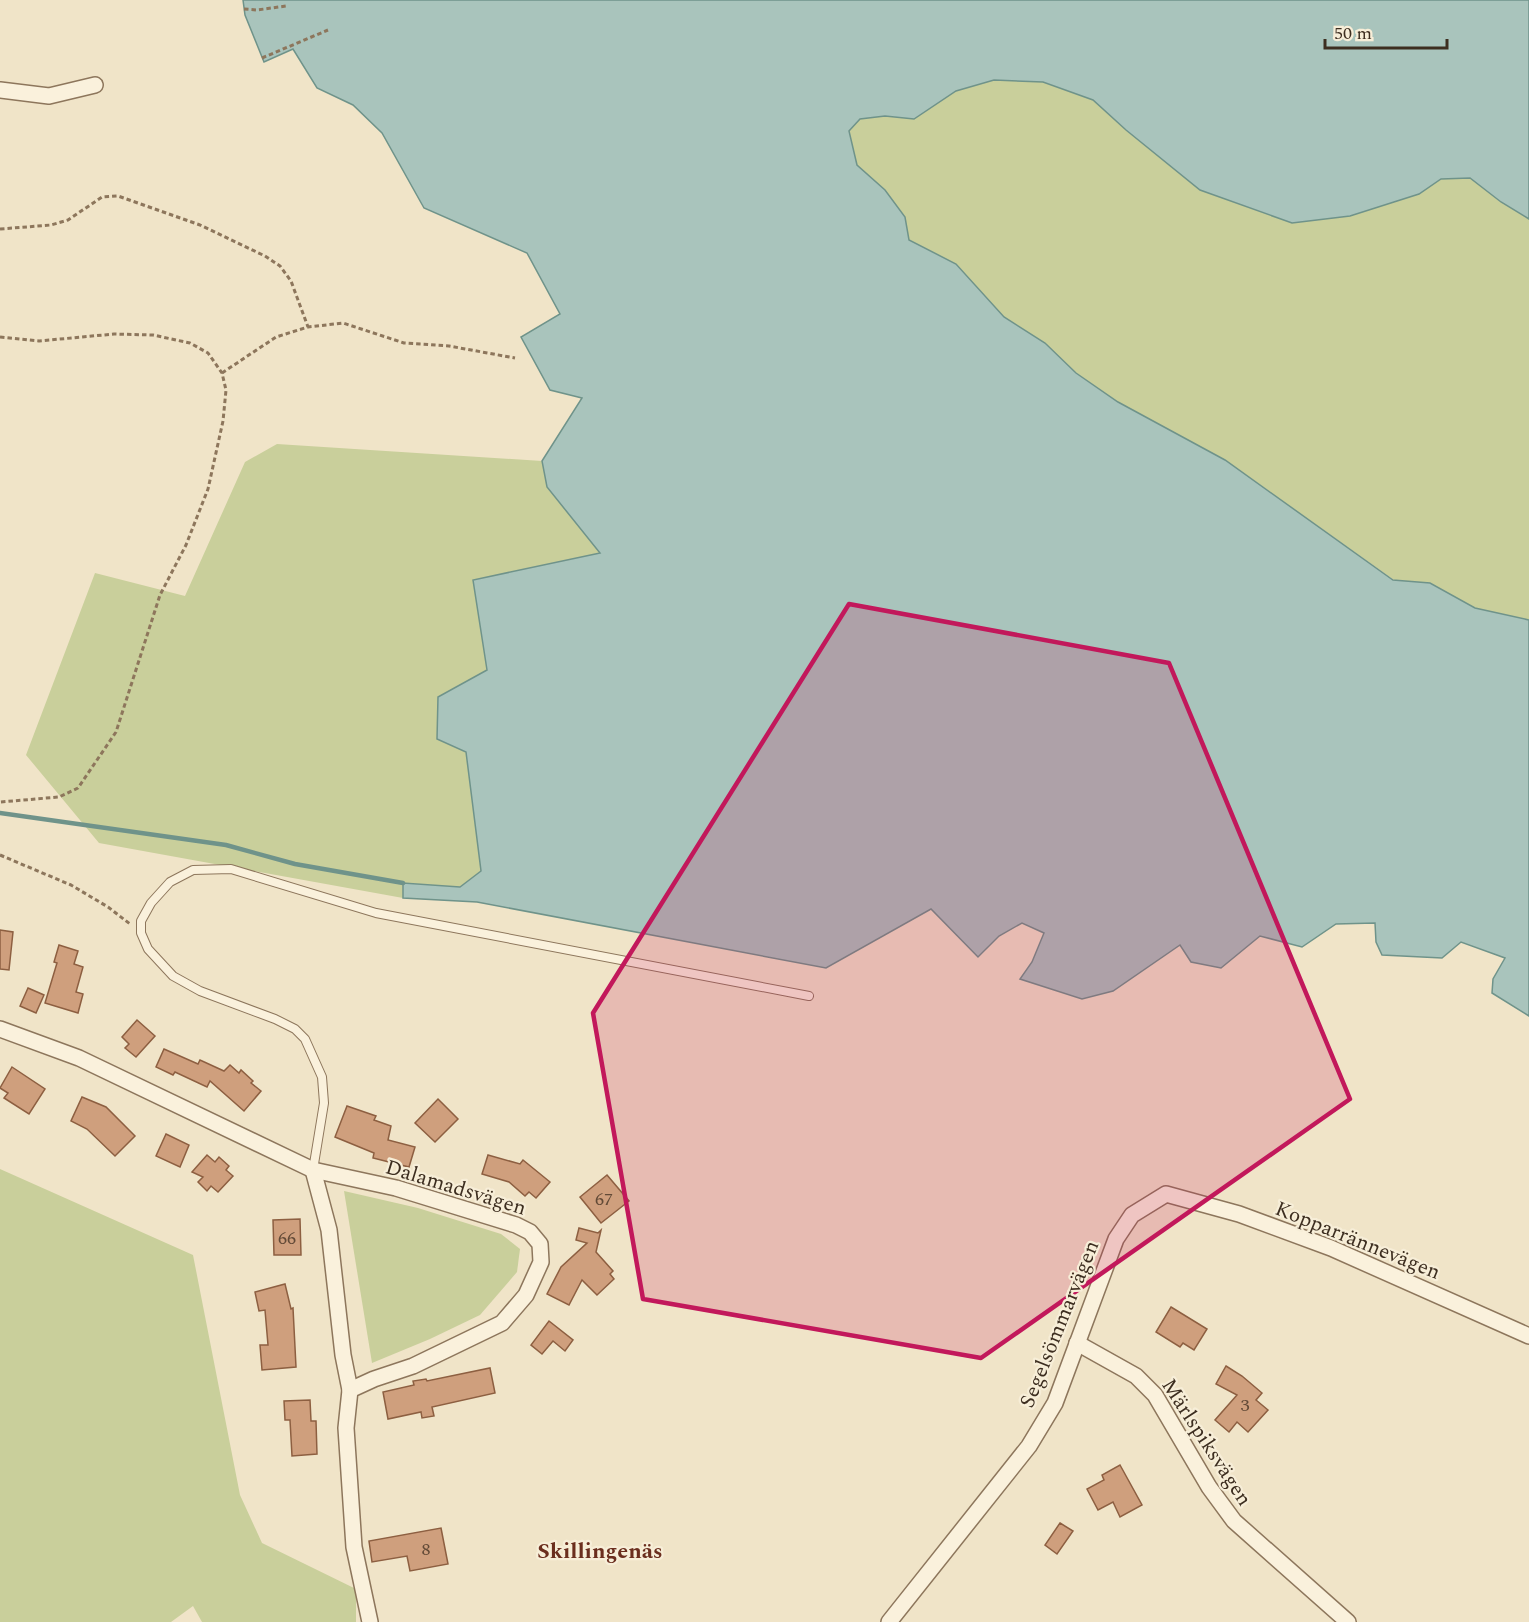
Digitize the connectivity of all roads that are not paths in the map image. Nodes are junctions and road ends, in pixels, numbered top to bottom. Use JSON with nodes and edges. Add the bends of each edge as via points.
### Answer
{"nodes":[{"id":1,"x":95,"y":85,"type":"dead end"},
{"id":2,"x":0,"y":90,"type":"edge"},
{"id":3,"x":809,"y":996,"type":"dead end"},
{"id":4,"x":0,"y":1029,"type":"edge"},
{"id":5,"x":314,"y":1170,"type":"junction"},
{"id":6,"x":1166,"y":1194,"type":"joint"},
{"id":7,"x":1529,"y":1336,"type":"edge"},
{"id":8,"x":1077,"y":1343,"type":"junction"},
{"id":9,"x":350,"y":1390,"type":"junction"},
{"id":10,"x":370,"y":1622,"type":"edge"},
{"id":11,"x":889,"y":1622,"type":"edge"},
{"id":12,"x":1348,"y":1622,"type":"edge"}],
"edges":[{"from":1,"to":2,"type":"street","via":[[49,96]]},
{"from":3,"to":5,"type":"lane","via":[[376,913],[231,869],[193,870],[170,882],[151,903],[141,921],[141,933],[148,949],[173,976],[200,991],[275,1019],[295,1029],[304,1039],[322,1077],[324,1103]]},
{"from":4,"to":5,"type":"street","name":"Dalamadsvägen","via":[[80,1058]]},
{"from":5,"to":9,"type":"street","via":[[329,1230]]},
{"from":5,"to":9,"type":"street","name":"Dalamadsvägen","via":[[396,1188],[504,1221],[530,1232],[540,1244],[541,1262],[526,1295],[502,1323],[413,1366]]},
{"from":6,"to":7,"type":"street","name":"Kopparrännevägen","via":[[1239,1214],[1331,1248]]},
{"from":6,"to":8,"type":"street","name":"Segelsömmarvägen","via":[[1132,1215],[1116,1239]]},
{"from":8,"to":11,"type":"street","name":"Segelsömmarvägen","via":[[1055,1403],[1029,1446]]},
{"from":8,"to":12,"type":"street","name":"Märlspiksvägen","via":[[1136,1376],[1155,1395],[1234,1521]]},
{"from":9,"to":10,"type":"street","via":[[346,1428],[354,1547]]}]}
